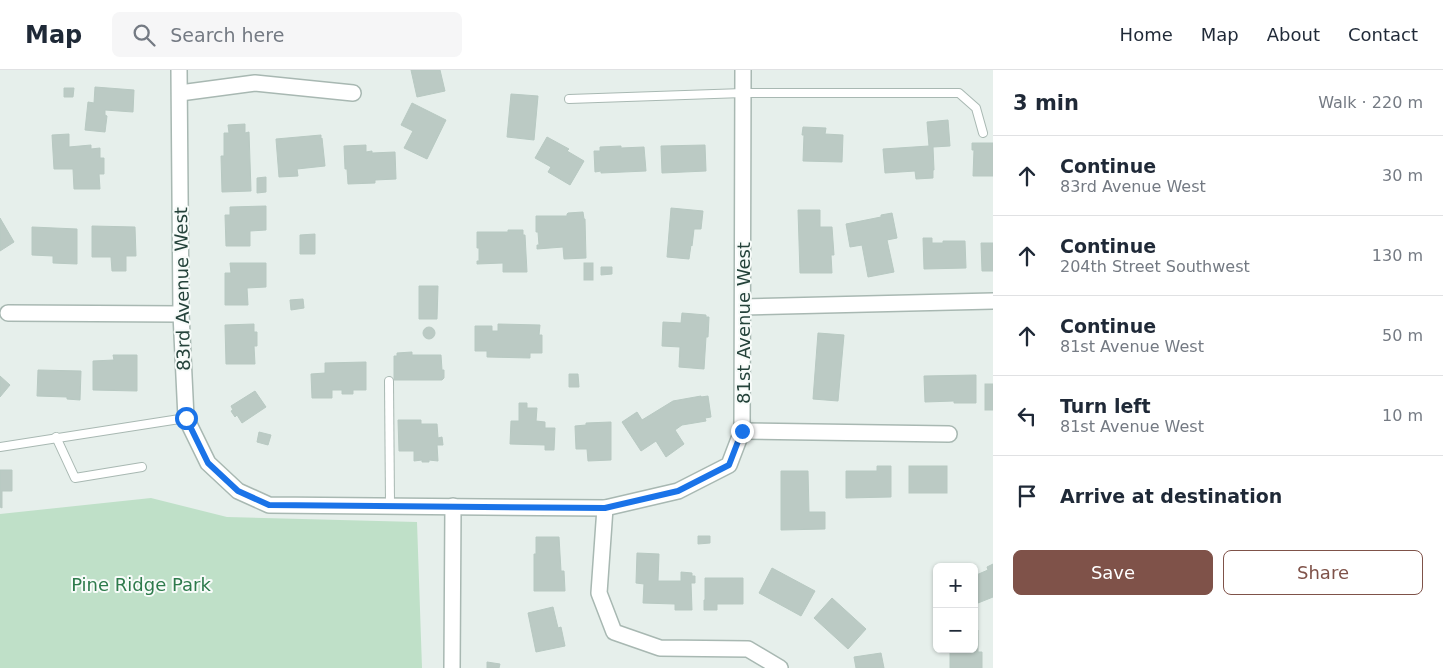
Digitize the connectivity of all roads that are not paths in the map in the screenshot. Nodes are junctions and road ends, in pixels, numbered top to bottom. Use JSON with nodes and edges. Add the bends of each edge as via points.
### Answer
{"nodes":[{"id":1,"x":179,"y":70,"type":"edge"},
{"id":2,"x":743,"y":70,"type":"edge"},
{"id":3,"x":180,"y":93,"type":"junction"},
{"id":4,"x":353,"y":93,"type":"dead end"},
{"id":5,"x":743,"y":94,"type":"junction"},
{"id":6,"x":569,"y":99,"type":"dead end"},
{"id":7,"x":983,"y":133,"type":"dead end"},
{"id":8,"x":993,"y":301,"type":"edge"},
{"id":9,"x":743,"y":308,"type":"junction"},
{"id":10,"x":8,"y":313,"type":"dead end"},
{"id":11,"x":181,"y":314,"type":"junction"},
{"id":12,"x":389,"y":381,"type":"dead end"},
{"id":13,"x":186,"y":418,"type":"junction"},
{"id":14,"x":742,"y":431,"type":"junction"},
{"id":15,"x":949,"y":434,"type":"dead end"},
{"id":16,"x":56,"y":437,"type":"junction"},
{"id":17,"x":0,"y":447,"type":"edge"},
{"id":18,"x":142,"y":467,"type":"dead end"},
{"id":19,"x":390,"y":505,"type":"junction"},
{"id":20,"x":454,"y":506,"type":"junction"},
{"id":21,"x":605,"y":508,"type":"junction"},
{"id":22,"x":452,"y":668,"type":"edge"},
{"id":23,"x":780,"y":668,"type":"edge"}],
"edges":[{"from":1,"to":3,"type":"street","name":"83rd Avenue West"},
{"from":2,"to":5,"type":"street","name":"81st Avenue West"},
{"from":3,"to":4,"type":"street","via":[[255,83]]},
{"from":3,"to":11,"type":"street","name":"83rd Avenue West"},
{"from":5,"to":6,"type":"lane"},
{"from":5,"to":7,"type":"lane","via":[[959,93],[976,108]]},
{"from":5,"to":9,"type":"street","name":"81st Avenue West"},
{"from":8,"to":9,"type":"street"},
{"from":9,"to":14,"type":"street","name":"81st Avenue West"},
{"from":10,"to":11,"type":"street"},
{"from":11,"to":13,"type":"street","name":"83rd Avenue West"},
{"from":12,"to":19,"type":"lane"},
{"from":13,"to":16,"type":"lane"},
{"from":13,"to":19,"type":"street","name":"83rd Avenue West","via":[[208,463],[238,491],[269,505]]},
{"from":14,"to":15,"type":"street"},
{"from":14,"to":21,"type":"street","name":"81st Avenue West","via":[[729,465],[678,491]]},
{"from":16,"to":17,"type":"lane"},
{"from":16,"to":18,"type":"lane","via":[[75,478]]},
{"from":19,"to":20,"type":"street","name":"81st Avenue West"},
{"from":20,"to":21,"type":"street","name":"81st Avenue West"},
{"from":20,"to":22,"type":"street"},
{"from":21,"to":23,"type":"street","via":[[599,593],[614,632],[660,648],[748,649]]}]}
